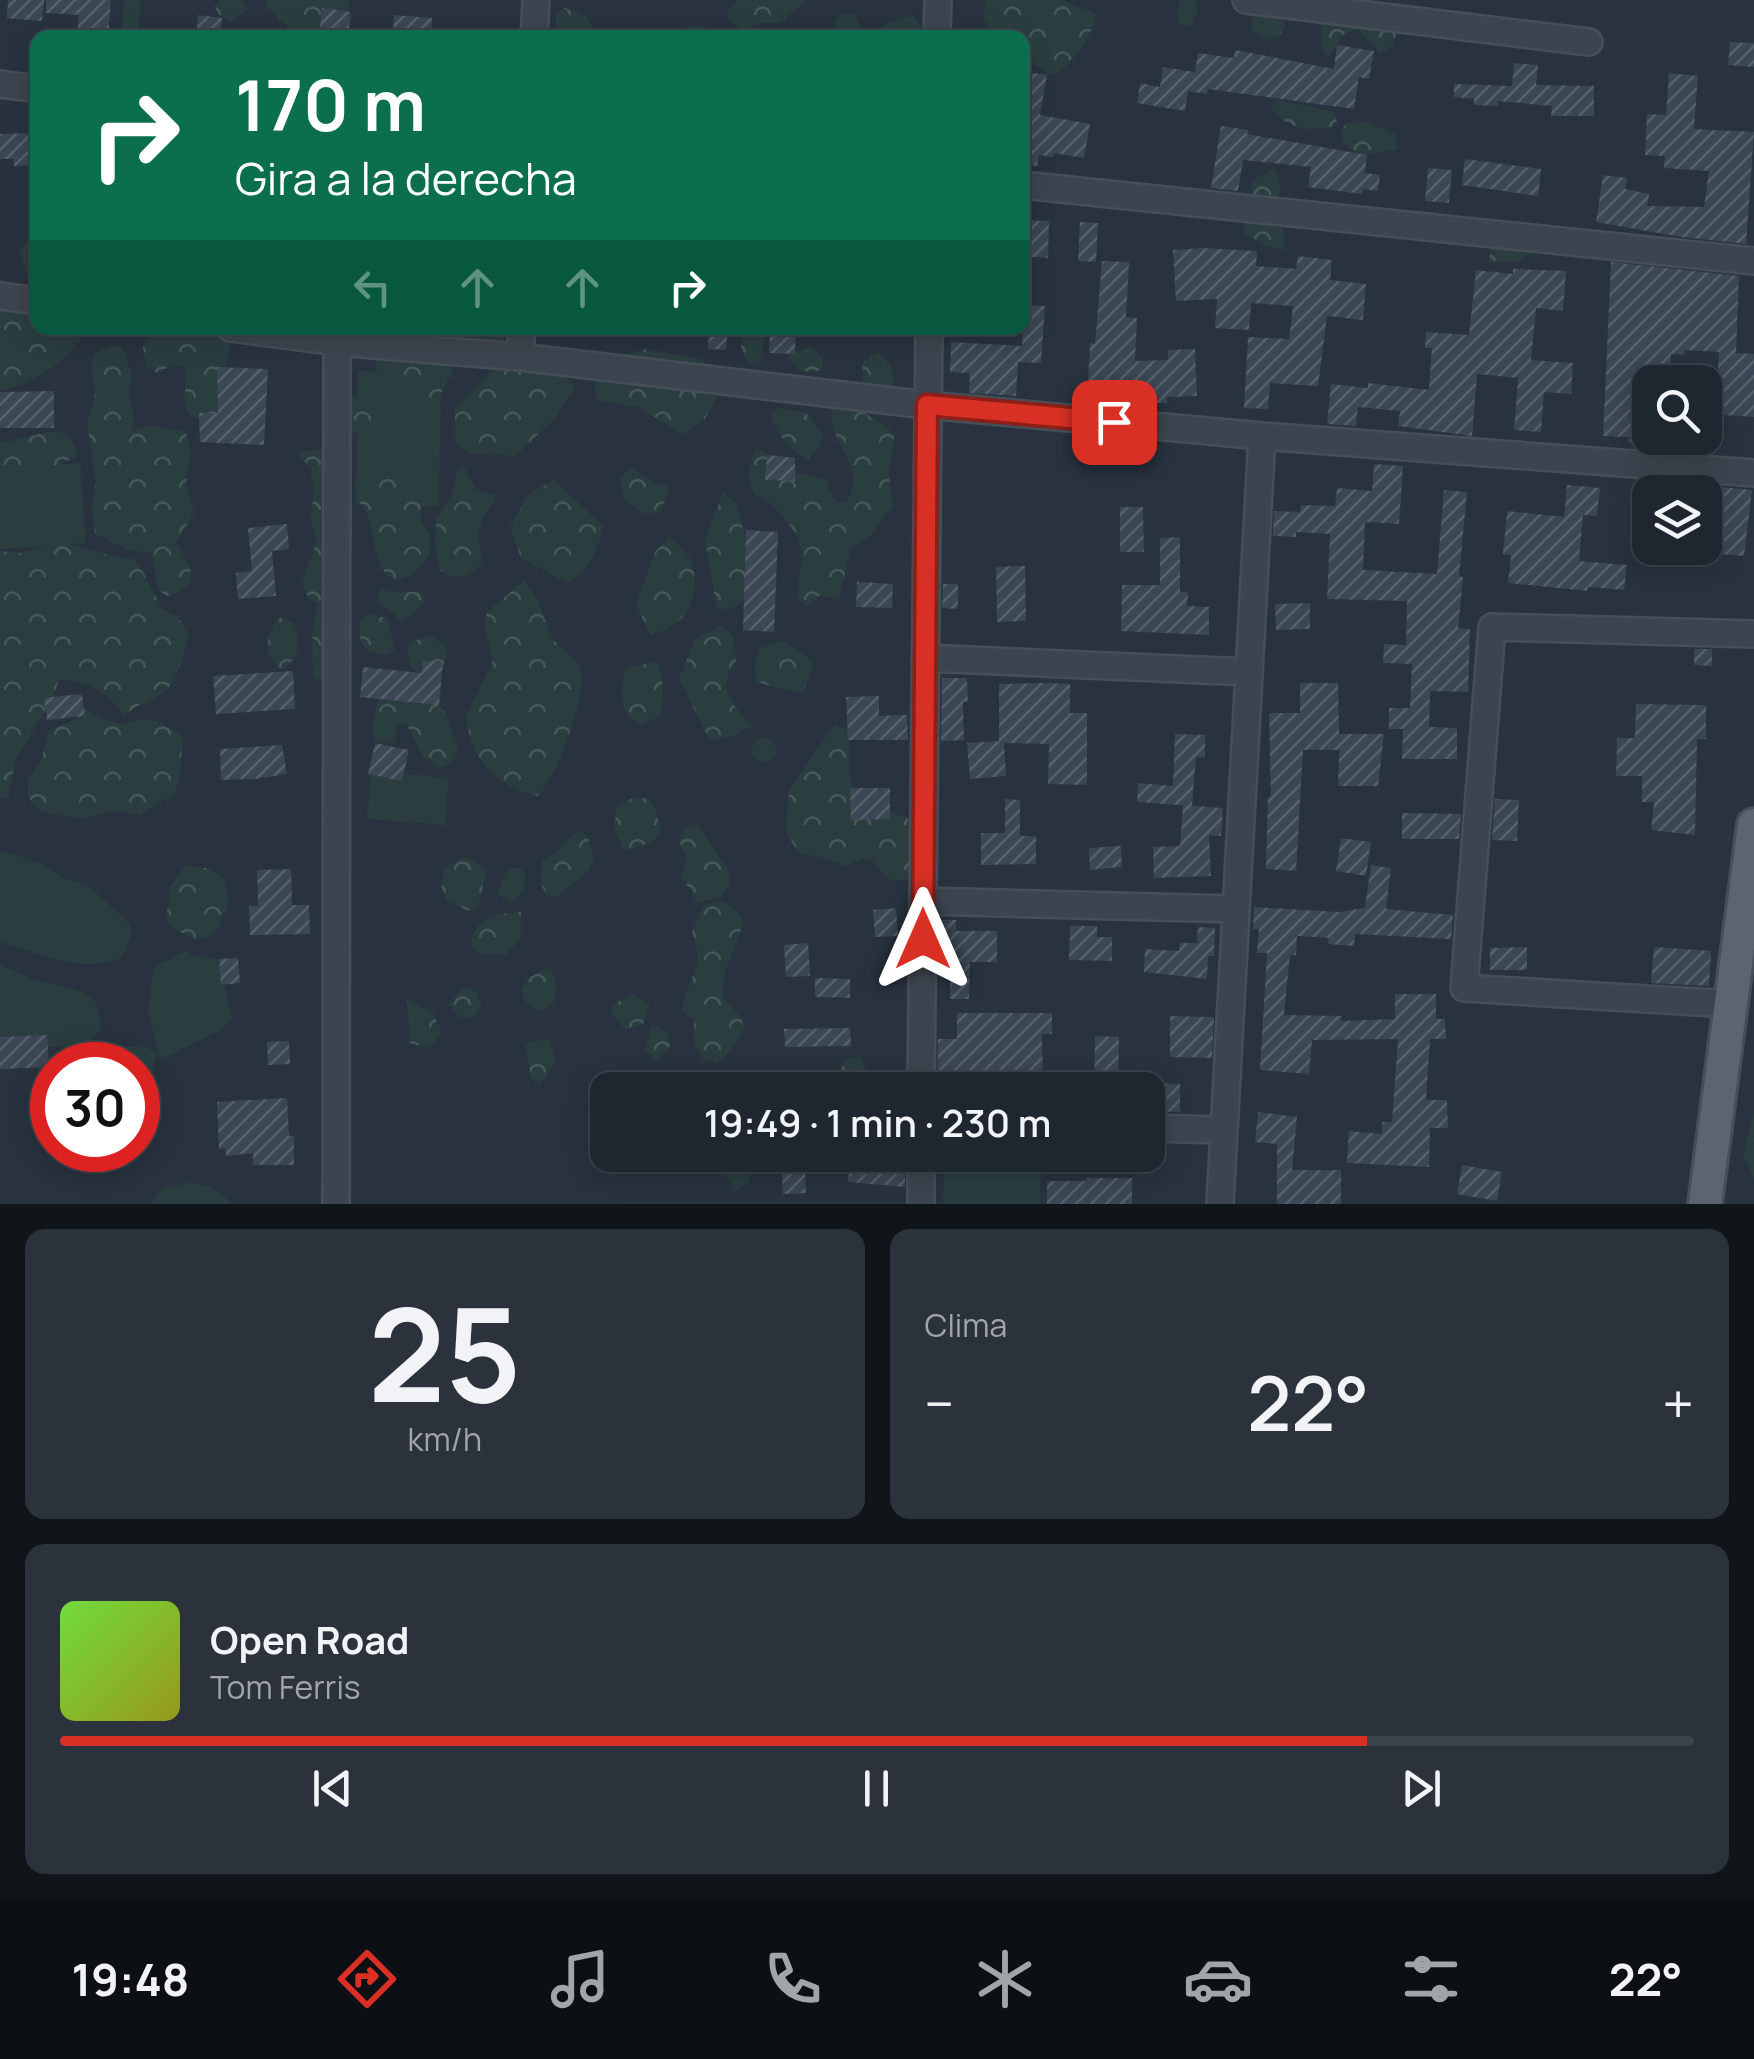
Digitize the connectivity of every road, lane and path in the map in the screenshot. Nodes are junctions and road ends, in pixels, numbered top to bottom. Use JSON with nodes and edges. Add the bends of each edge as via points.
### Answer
{"nodes":[{"id":1,"x":536,"y":0,"type":"edge"},
{"id":2,"x":938,"y":0,"type":"edge"},
{"id":3,"x":1246,"y":0,"type":"edge"},
{"id":4,"x":1416,"y":10,"type":"edge"},
{"id":5,"x":534,"y":30,"type":"edge"},
{"id":6,"x":937,"y":30,"type":"edge"},
{"id":7,"x":1589,"y":42,"type":"dead end"},
{"id":8,"x":0,"y":84,"type":"edge"},
{"id":9,"x":30,"y":87,"type":"edge"},
{"id":10,"x":1030,"y":186,"type":"edge"},
{"id":11,"x":1754,"y":261,"type":"edge"},
{"id":12,"x":0,"y":296,"type":"edge"},
{"id":13,"x":30,"y":300,"type":"edge"},
{"id":14,"x":284,"y":335,"type":"edge"},
{"id":15,"x":522,"y":335,"type":"edge"},
{"id":16,"x":929,"y":335,"type":"edge"},
{"id":17,"x":337,"y":342,"type":"junction"},
{"id":18,"x":520,"y":357,"type":"junction"},
{"id":19,"x":927,"y":405,"type":"junction"},
{"id":20,"x":1262,"y":436,"type":"junction"},
{"id":21,"x":1754,"y":473,"type":"edge"},
{"id":22,"x":1754,"y":634,"type":"edge"},
{"id":23,"x":924,"y":658,"type":"junction"},
{"id":24,"x":1248,"y":672,"type":"junction"},
{"id":25,"x":1754,"y":825,"type":"edge"},
{"id":26,"x":923,"y":901,"type":"junction"},
{"id":27,"x":1234,"y":909,"type":"junction"},
{"id":28,"x":1730,"y":1004,"type":"junction"},
{"id":29,"x":921,"y":1072,"type":"edge"},
{"id":30,"x":1165,"y":1128,"type":"edge"},
{"id":31,"x":1223,"y":1130,"type":"junction"},
{"id":32,"x":921,"y":1172,"type":"edge"},
{"id":33,"x":336,"y":1204,"type":"edge"},
{"id":34,"x":921,"y":1204,"type":"edge"},
{"id":35,"x":1220,"y":1204,"type":"edge"},
{"id":36,"x":1705,"y":1204,"type":"edge"}],
"edges":[{"from":1,"to":5,"type":"street"},
{"from":2,"to":6,"type":"street"},
{"from":3,"to":4,"type":"street"},
{"from":4,"to":7,"type":"street"},
{"from":8,"to":9,"type":"street"},
{"from":10,"to":11,"type":"street"},
{"from":12,"to":13,"type":"street"},
{"from":14,"to":17,"type":"street"},
{"from":15,"to":18,"type":"street"},
{"from":16,"to":19,"type":"street"},
{"from":17,"to":18,"type":"street"},
{"from":17,"to":33,"type":"street"},
{"from":18,"to":19,"type":"street"},
{"from":19,"to":20,"type":"street"},
{"from":19,"to":23,"type":"street"},
{"from":20,"to":21,"type":"street"},
{"from":20,"to":24,"type":"street"},
{"from":22,"to":28,"type":"street","via":[[1492,627],[1464,988]]},
{"from":23,"to":24,"type":"street"},
{"from":23,"to":26,"type":"street"},
{"from":24,"to":27,"type":"street"},
{"from":25,"to":28,"type":"main road"},
{"from":26,"to":27,"type":"street"},
{"from":26,"to":29,"type":"street"},
{"from":27,"to":31,"type":"street"},
{"from":28,"to":36,"type":"main road"},
{"from":30,"to":31,"type":"street"},
{"from":31,"to":35,"type":"street"},
{"from":32,"to":34,"type":"street"}]}
